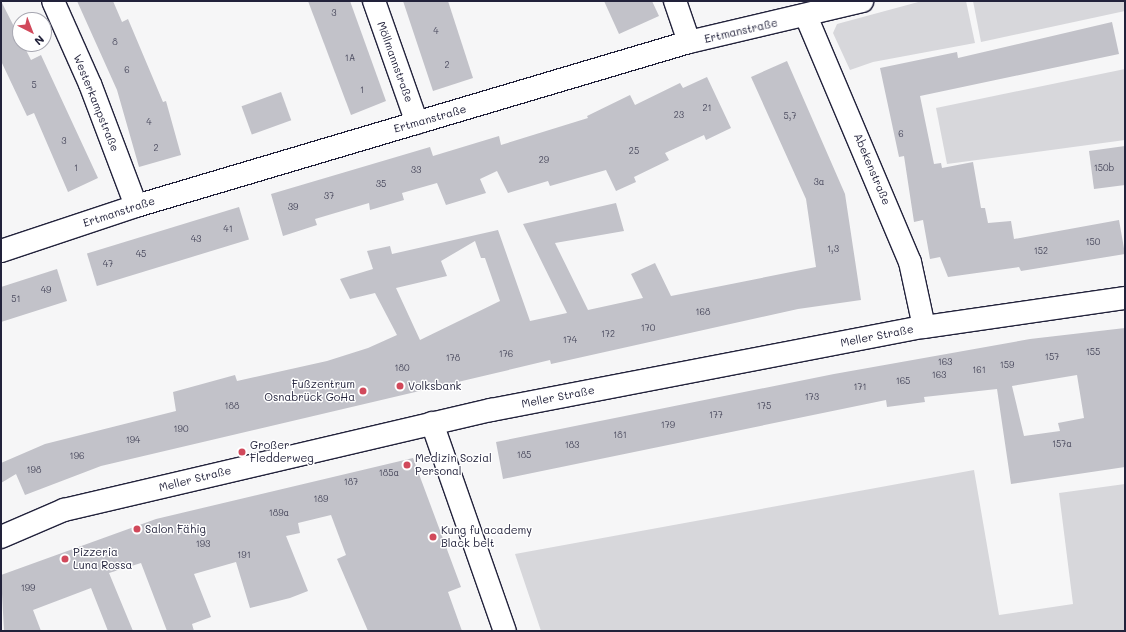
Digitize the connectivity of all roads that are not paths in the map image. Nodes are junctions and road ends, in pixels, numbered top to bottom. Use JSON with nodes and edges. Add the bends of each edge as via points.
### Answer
{"nodes":[{"id":1,"x":53,"y":1,"type":"edge"},
{"id":2,"x":374,"y":1,"type":"edge"},
{"id":3,"x":675,"y":1,"type":"edge"},
{"id":4,"x":862,"y":1,"type":"edge"},
{"id":5,"x":806,"y":16,"type":"junction"},
{"id":6,"x":690,"y":42,"type":"junction"},
{"id":7,"x":417,"y":123,"type":"junction"},
{"id":8,"x":136,"y":206,"type":"junction"},
{"id":9,"x":1,"y":251,"type":"edge"},
{"id":10,"x":1125,"y":298,"type":"edge"},
{"id":11,"x":924,"y":327,"type":"junction"},
{"id":12,"x":432,"y":423,"type":"junction"},
{"id":13,"x":1,"y":537,"type":"edge"},
{"id":14,"x":505,"y":631,"type":"edge"}],
"edges":[{"from":1,"to":8,"type":"street","name":"Westerkampstraße","via":[[90,84]]},
{"from":2,"to":7,"type":"street","name":"Möllmannstraße"},
{"from":3,"to":6,"type":"street"},
{"from":4,"to":5,"type":"street","name":"Ertmanstraße"},
{"from":5,"to":6,"type":"street","name":"Ertmanstraße"},
{"from":5,"to":11,"type":"street","name":"Abekenstraße","via":[[910,262]]},
{"from":6,"to":7,"type":"street","name":"Ertmanstraße"},
{"from":7,"to":8,"type":"street","name":"Ertmanstraße"},
{"from":8,"to":9,"type":"street","name":"Ertmanstraße"},
{"from":10,"to":11,"type":"street","name":"Meller Straße"},
{"from":11,"to":12,"type":"street","name":"Meller Straße"},
{"from":12,"to":13,"type":"street","name":"Meller Straße","via":[[64,510]]},
{"from":12,"to":14,"type":"street"}]}
